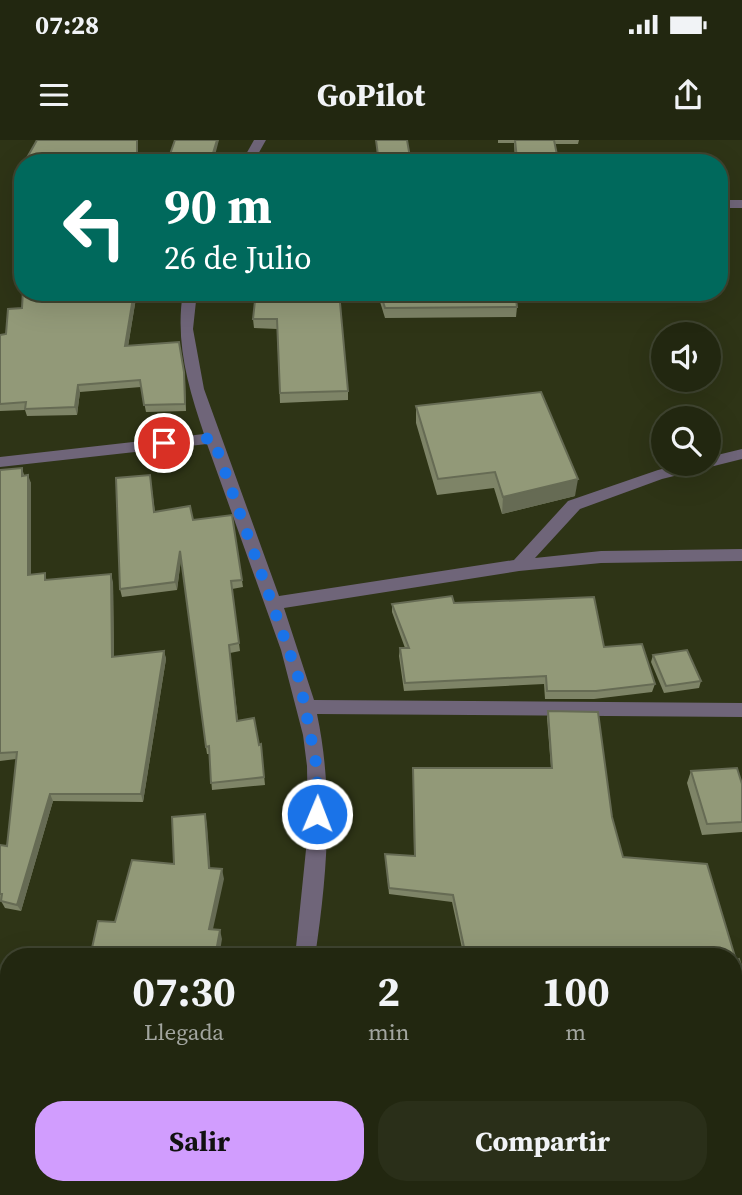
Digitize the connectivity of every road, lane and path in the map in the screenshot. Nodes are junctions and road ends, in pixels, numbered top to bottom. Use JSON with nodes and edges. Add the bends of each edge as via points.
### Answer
{"nodes":[{"id":1,"x":189,"y":301,"type":"edge"},
{"id":2,"x":213,"y":438,"type":"junction"},
{"id":3,"x":742,"y":454,"type":"edge"},
{"id":4,"x":721,"y":459,"type":"edge"},
{"id":5,"x":0,"y":462,"type":"edge"},
{"id":6,"x":655,"y":476,"type":"edge"},
{"id":7,"x":742,"y":555,"type":"edge"},
{"id":8,"x":519,"y":565,"type":"junction"},
{"id":9,"x":273,"y":603,"type":"junction"},
{"id":10,"x":307,"y":707,"type":"junction"},
{"id":11,"x":742,"y":710,"type":"edge"},
{"id":12,"x":305,"y":948,"type":"edge"}],
"edges":[{"from":1,"to":2,"type":"street","via":[[186,330],[192,367]]},
{"from":2,"to":5,"type":"street"},
{"from":2,"to":9,"type":"street"},
{"from":3,"to":4,"type":"street"},
{"from":6,"to":8,"type":"street","via":[[574,505]]},
{"from":7,"to":8,"type":"street","via":[[601,557]]},
{"from":8,"to":9,"type":"street"},
{"from":9,"to":10,"type":"street"},
{"from":10,"to":11,"type":"street"},
{"from":10,"to":12,"type":"street","via":[[317,768],[316,836]]}]}
